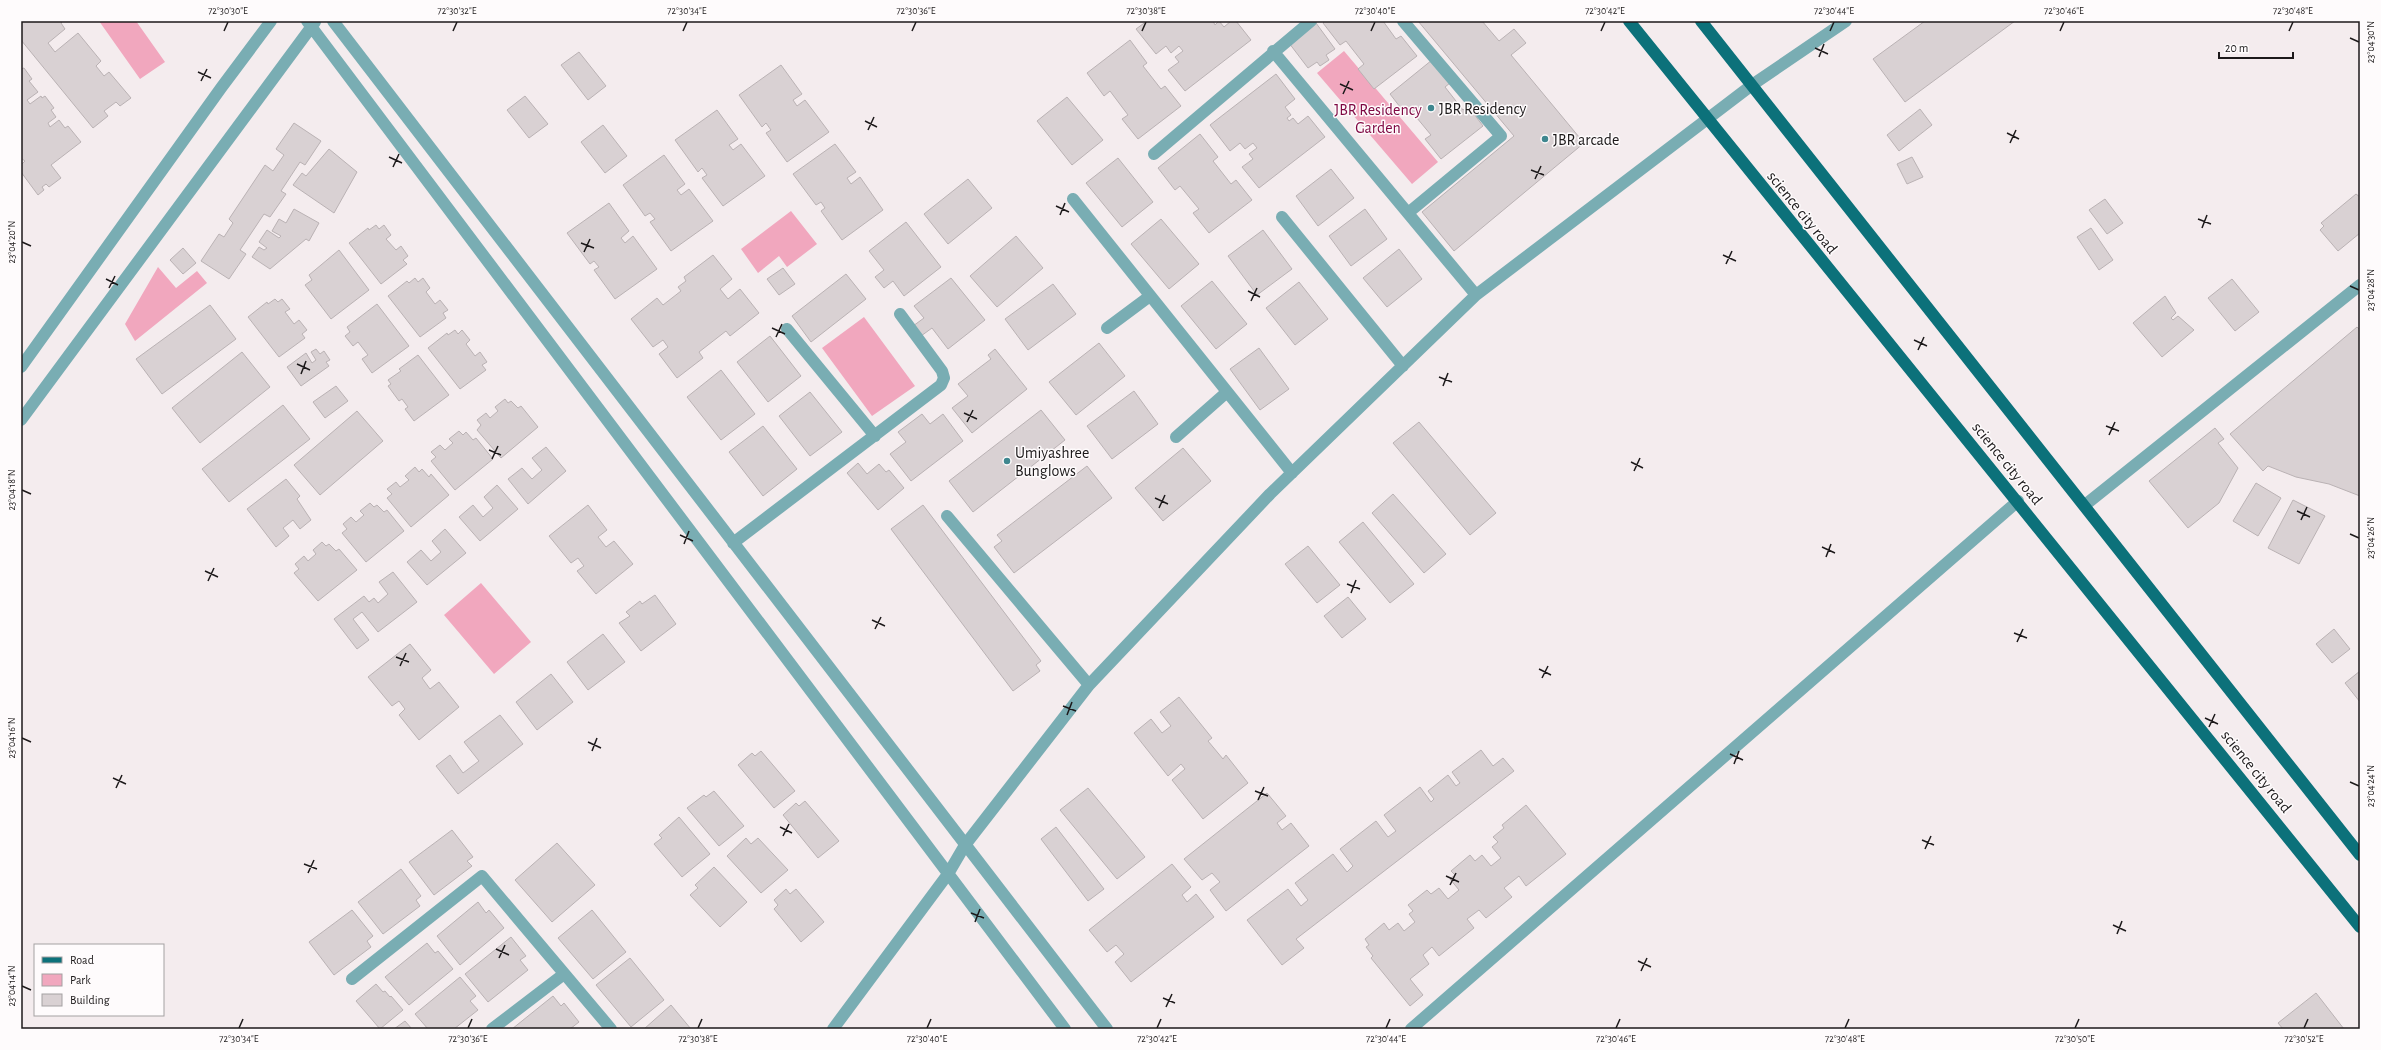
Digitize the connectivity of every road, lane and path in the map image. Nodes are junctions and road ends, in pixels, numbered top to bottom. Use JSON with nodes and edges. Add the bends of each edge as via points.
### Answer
{"nodes":[{"id":1,"x":271,"y":21,"type":"edge"},
{"id":2,"x":333,"y":21,"type":"edge"},
{"id":3,"x":1311,"y":21,"type":"edge"},
{"id":4,"x":1403,"y":21,"type":"edge"},
{"id":5,"x":1629,"y":21,"type":"edge"},
{"id":6,"x":1701,"y":21,"type":"edge"},
{"id":7,"x":1846,"y":21,"type":"edge"},
{"id":8,"x":312,"y":23,"type":"edge"},
{"id":9,"x":1273,"y":51,"type":"junction"},
{"id":10,"x":1752,"y":85,"type":"junction"},
{"id":11,"x":1707,"y":120,"type":"junction"},
{"id":12,"x":1154,"y":154,"type":"dead end"},
{"id":13,"x":1073,"y":200,"type":"dead end"},
{"id":14,"x":1408,"y":213,"type":"junction"},
{"id":15,"x":1282,"y":217,"type":"dead end"},
{"id":16,"x":2360,"y":284,"type":"edge"},
{"id":17,"x":1476,"y":295,"type":"junction"},
{"id":18,"x":1150,"y":296,"type":"junction"},
{"id":19,"x":900,"y":314,"type":"dead end"},
{"id":20,"x":1107,"y":328,"type":"dead end"},
{"id":21,"x":787,"y":329,"type":"dead end"},
{"id":22,"x":1403,"y":366,"type":"junction"},
{"id":23,"x":21,"y":367,"type":"edge"},
{"id":24,"x":1227,"y":392,"type":"junction"},
{"id":25,"x":21,"y":420,"type":"edge"},
{"id":26,"x":875,"y":436,"type":"junction"},
{"id":27,"x":1176,"y":437,"type":"dead end"},
{"id":28,"x":1292,"y":473,"type":"junction"},
{"id":29,"x":2018,"y":501,"type":"junction"},
{"id":30,"x":2085,"y":505,"type":"junction"},
{"id":31,"x":947,"y":516,"type":"dead end"},
{"id":32,"x":733,"y":543,"type":"junction"},
{"id":33,"x":1089,"y":685,"type":"junction"},
{"id":34,"x":965,"y":845,"type":"junction"},
{"id":35,"x":2360,"y":855,"type":"edge"},
{"id":36,"x":948,"y":874,"type":"junction"},
{"id":37,"x":2360,"y":927,"type":"edge"},
{"id":38,"x":564,"y":974,"type":"junction"},
{"id":39,"x":352,"y":979,"type":"dead end"},
{"id":40,"x":492,"y":1029,"type":"edge"},
{"id":41,"x":611,"y":1029,"type":"edge"},
{"id":42,"x":833,"y":1029,"type":"edge"},
{"id":43,"x":1065,"y":1029,"type":"edge"},
{"id":44,"x":1107,"y":1029,"type":"edge"},
{"id":45,"x":1411,"y":1029,"type":"edge"}],
"edges":[{"from":1,"to":23,"type":"street"},
{"from":2,"to":32,"type":"street"},
{"from":3,"to":9,"type":"street"},
{"from":4,"to":14,"type":"street","via":[[1501,136]]},
{"from":5,"to":11,"type":"main road","name":"science city road"},
{"from":6,"to":10,"type":"main road"},
{"from":7,"to":10,"type":"street"},
{"from":8,"to":25,"type":"street"},
{"from":8,"to":36,"type":"street"},
{"from":9,"to":12,"type":"street"},
{"from":9,"to":14,"type":"street"},
{"from":10,"to":11,"type":"street"},
{"from":10,"to":30,"type":"main road"},
{"from":11,"to":17,"type":"street"},
{"from":11,"to":29,"type":"main road","name":"science city road"},
{"from":13,"to":18,"type":"street"},
{"from":14,"to":17,"type":"street"},
{"from":15,"to":22,"type":"street"},
{"from":16,"to":30,"type":"street"},
{"from":17,"to":22,"type":"street"},
{"from":18,"to":20,"type":"street"},
{"from":18,"to":24,"type":"street"},
{"from":19,"to":26,"type":"street","via":[[942,371],[944,378],[941,385]]},
{"from":21,"to":26,"type":"street"},
{"from":22,"to":28,"type":"street"},
{"from":24,"to":27,"type":"street"},
{"from":24,"to":28,"type":"street"},
{"from":26,"to":32,"type":"street"},
{"from":28,"to":33,"type":"street"},
{"from":29,"to":37,"type":"main road","name":"science city road"},
{"from":29,"to":45,"type":"street"},
{"from":30,"to":35,"type":"main road"},
{"from":31,"to":33,"type":"street"},
{"from":32,"to":34,"type":"street"},
{"from":33,"to":34,"type":"street"},
{"from":34,"to":36,"type":"street"},
{"from":34,"to":44,"type":"street"},
{"from":36,"to":42,"type":"street"},
{"from":36,"to":43,"type":"street"},
{"from":38,"to":39,"type":"street","via":[[482,876]]},
{"from":38,"to":40,"type":"street"},
{"from":38,"to":41,"type":"street"}]}
